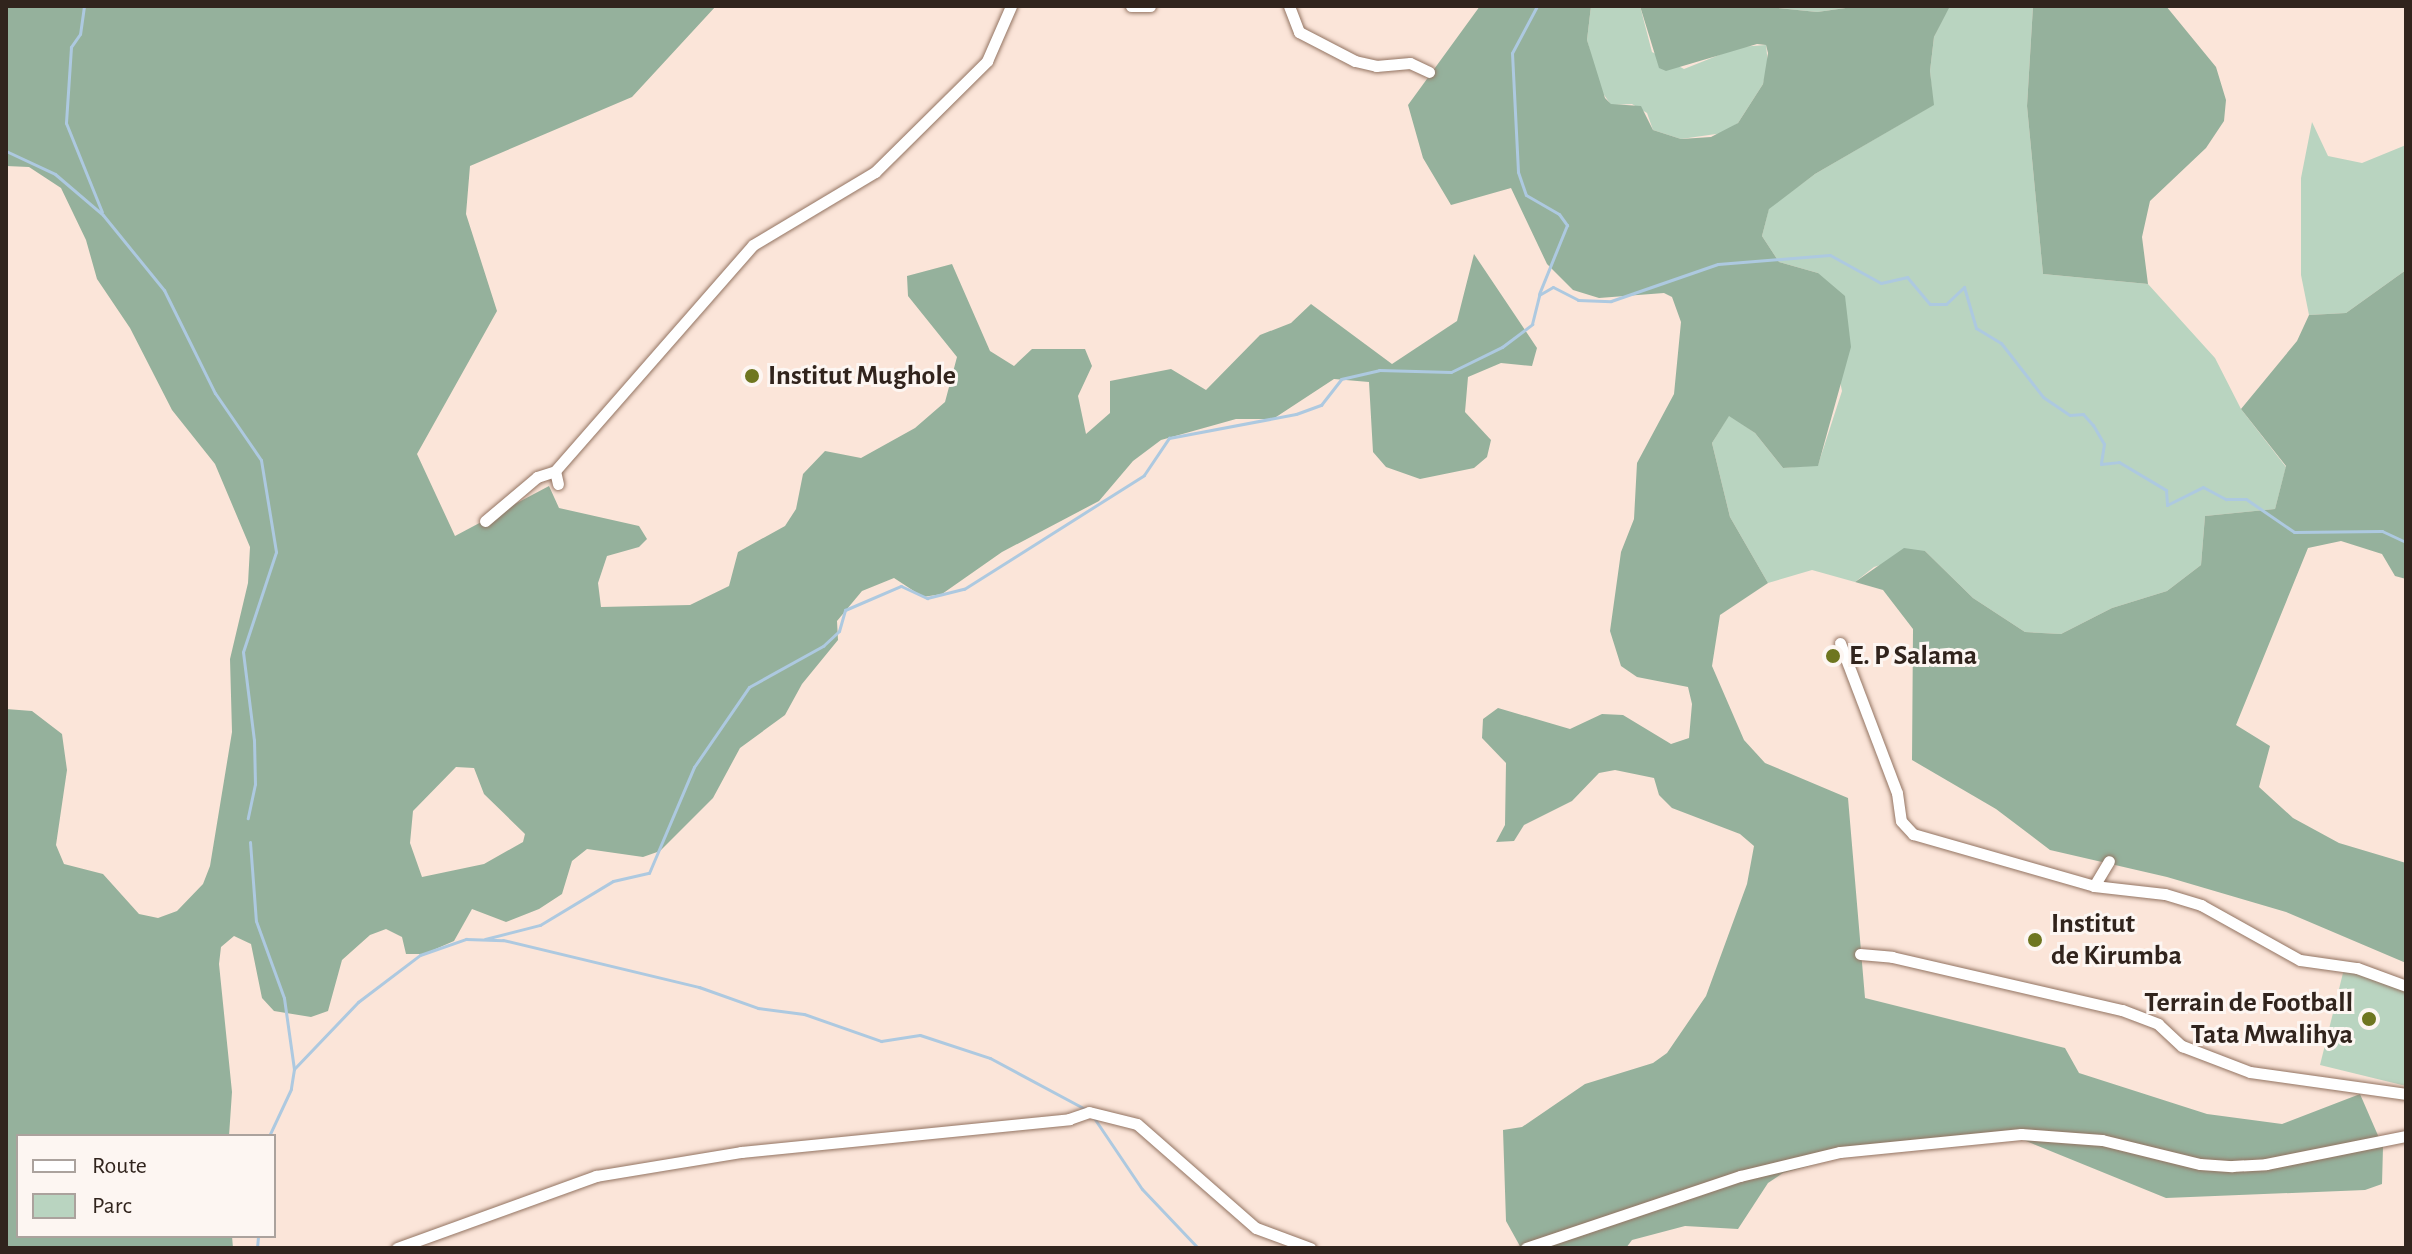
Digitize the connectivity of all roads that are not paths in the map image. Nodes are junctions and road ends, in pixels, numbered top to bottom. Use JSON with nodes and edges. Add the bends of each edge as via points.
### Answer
{"nodes":[{"id":1,"x":1011,"y":6,"type":"edge"},
{"id":2,"x":1131,"y":6,"type":"edge"},
{"id":3,"x":1150,"y":6,"type":"edge"},
{"id":4,"x":1289,"y":6,"type":"edge"},
{"id":5,"x":1429,"y":72,"type":"dead end"},
{"id":6,"x":555,"y":471,"type":"junction"},
{"id":7,"x":558,"y":484,"type":"dead end"},
{"id":8,"x":485,"y":521,"type":"dead end"},
{"id":9,"x":1840,"y":643,"type":"dead end"},
{"id":10,"x":2109,"y":861,"type":"dead end"},
{"id":11,"x":2094,"y":886,"type":"junction"},
{"id":12,"x":1860,"y":954,"type":"dead end"},
{"id":13,"x":2406,"y":986,"type":"edge"},
{"id":14,"x":2406,"y":1094,"type":"edge"},
{"id":15,"x":2406,"y":1136,"type":"edge"},
{"id":16,"x":397,"y":1248,"type":"edge"},
{"id":17,"x":1310,"y":1248,"type":"edge"},
{"id":18,"x":1526,"y":1248,"type":"edge"}],
"edges":[{"from":1,"to":6,"type":"street","via":[[987,61],[945,106],[875,172],[753,245]]},
{"from":2,"to":3,"type":"street"},
{"from":4,"to":5,"type":"street","via":[[1299,32],[1355,61],[1376,66],[1410,63]]},
{"from":6,"to":7,"type":"street"},
{"from":6,"to":8,"type":"street","via":[[537,477]]},
{"from":9,"to":11,"type":"street","via":[[1897,793],[1901,821],[1913,834]]},
{"from":10,"to":11,"type":"street"},
{"from":11,"to":13,"type":"street","via":[[2165,894],[2201,905],[2300,960],[2357,968]]},
{"from":12,"to":14,"type":"street","via":[[2122,1010],[2158,1024],[2182,1046],[2250,1072]]},
{"from":15,"to":18,"type":"street","via":[[2232,1166],[2200,1164],[2102,1140],[2021,1134],[1840,1152],[1740,1176]]},
{"from":16,"to":17,"type":"street","via":[[596,1176],[741,1152],[1069,1119],[1089,1112],[1137,1124],[1256,1228]]}]}
